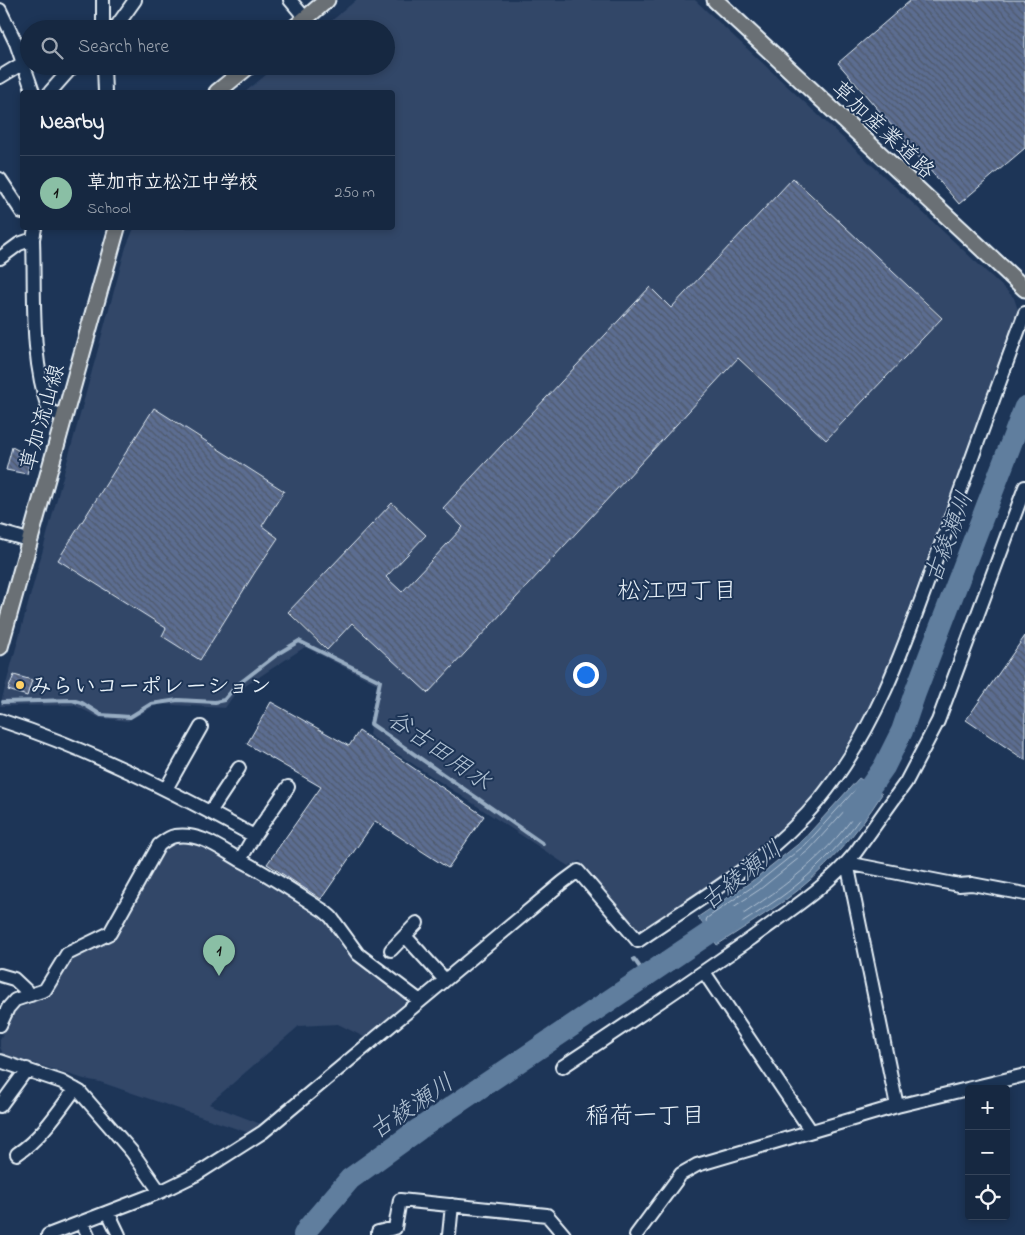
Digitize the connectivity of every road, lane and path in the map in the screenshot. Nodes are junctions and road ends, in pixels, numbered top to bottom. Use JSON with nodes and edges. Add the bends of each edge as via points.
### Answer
{"nodes":[{"id":1,"x":103,"y":0,"type":"edge"},
{"id":2,"x":135,"y":0,"type":"edge"},
{"id":3,"x":290,"y":0,"type":"edge"},
{"id":4,"x":327,"y":0,"type":"edge"},
{"id":5,"x":715,"y":0,"type":"edge"},
{"id":6,"x":0,"y":10,"type":"edge"},
{"id":7,"x":305,"y":18,"type":"joint"},
{"id":8,"x":103,"y":20,"type":"edge"},
{"id":9,"x":121,"y":20,"type":"edge"},
{"id":10,"x":20,"y":54,"type":"edge"},
{"id":11,"x":20,"y":65,"type":"edge"},
{"id":12,"x":27,"y":75,"type":"edge"},
{"id":13,"x":65,"y":75,"type":"edge"},
{"id":14,"x":104,"y":75,"type":"edge"},
{"id":15,"x":238,"y":75,"type":"edge"},
{"id":16,"x":0,"y":77,"type":"edge"},
{"id":17,"x":32,"y":90,"type":"edge"},
{"id":18,"x":52,"y":90,"type":"edge"},
{"id":19,"x":105,"y":90,"type":"edge"},
{"id":20,"x":219,"y":90,"type":"edge"},
{"id":21,"x":0,"y":179,"type":"edge"},
{"id":22,"x":20,"y":209,"type":"edge"},
{"id":23,"x":116,"y":230,"type":"edge"},
{"id":24,"x":34,"y":233,"type":"edge"},
{"id":25,"x":0,"y":258,"type":"edge"},
{"id":26,"x":1025,"y":288,"type":"edge"},
{"id":27,"x":1025,"y":312,"type":"edge"},
{"id":28,"x":64,"y":416,"type":"junction"},
{"id":29,"x":1025,"y":487,"type":"edge"},
{"id":30,"x":0,"y":532,"type":"edge"},
{"id":31,"x":28,"y":540,"type":"junction"},
{"id":32,"x":1,"y":640,"type":"edge"},
{"id":33,"x":0,"y":720,"type":"edge"},
{"id":34,"x":201,"y":727,"type":"dead end"},
{"id":35,"x":239,"y":768,"type":"dead end"},
{"id":36,"x":288,"y":786,"type":"dead end"},
{"id":37,"x":166,"y":788,"type":"junction"},
{"id":38,"x":210,"y":812,"type":"junction"},
{"id":39,"x":254,"y":836,"type":"junction"},
{"id":40,"x":240,"y":860,"type":"junction"},
{"id":41,"x":847,"y":863,"type":"junction"},
{"id":42,"x":1025,"y":894,"type":"edge"},
{"id":43,"x":417,"y":924,"type":"dead end"},
{"id":44,"x":405,"y":936,"type":"junction"},
{"id":45,"x":391,"y":950,"type":"dead end"},
{"id":46,"x":704,"y":972,"type":"junction"},
{"id":47,"x":0,"y":975,"type":"edge"},
{"id":48,"x":445,"y":980,"type":"junction"},
{"id":49,"x":31,"y":994,"type":"junction"},
{"id":50,"x":420,"y":1001,"type":"junction"},
{"id":51,"x":0,"y":1025,"type":"edge"},
{"id":52,"x":0,"y":1061,"type":"edge"},
{"id":53,"x":562,"y":1068,"type":"dead end"},
{"id":54,"x":27,"y":1069,"type":"junction"},
{"id":55,"x":1024,"y":1075,"type":"edge"},
{"id":56,"x":75,"y":1089,"type":"junction"},
{"id":57,"x":0,"y":1106,"type":"edge"},
{"id":58,"x":897,"y":1106,"type":"junction"},
{"id":59,"x":811,"y":1131,"type":"junction"},
{"id":60,"x":16,"y":1154,"type":"dead end"},
{"id":61,"x":160,"y":1192,"type":"junction"},
{"id":62,"x":452,"y":1205,"type":"junction"},
{"id":63,"x":108,"y":1212,"type":"junction"},
{"id":64,"x":82,"y":1222,"type":"junction"},
{"id":65,"x":48,"y":1235,"type":"edge"},
{"id":66,"x":88,"y":1235,"type":"edge"},
{"id":67,"x":119,"y":1235,"type":"edge"},
{"id":68,"x":378,"y":1235,"type":"edge"},
{"id":69,"x":449,"y":1235,"type":"edge"},
{"id":70,"x":564,"y":1235,"type":"edge"},
{"id":71,"x":636,"y":1235,"type":"edge"}],
"edges":[{"from":1,"to":8,"type":"street"},
{"from":2,"to":9,"type":"street"},
{"from":3,"to":7,"type":"street"},
{"from":4,"to":7,"type":"main road"},
{"from":5,"to":26,"type":"main road","name":"草加産業道路"},
{"from":6,"to":10,"type":"street"},
{"from":11,"to":16,"type":"street"},
{"from":12,"to":17,"type":"street"},
{"from":13,"to":18,"type":"street"},
{"from":14,"to":19,"type":"street"},
{"from":15,"to":20,"type":"main road"},
{"from":21,"to":22,"type":"street"},
{"from":23,"to":28,"type":"main road","name":"草加流山線"},
{"from":24,"to":25,"type":"street"},
{"from":24,"to":28,"type":"street","via":[[33,318],[44,396],[49,411]]},
{"from":27,"to":48,"type":"street","via":[[890,681],[859,743],[818,801],[764,854],[638,941],[578,871]]},
{"from":28,"to":31,"type":"main road","name":"草加流山線"},
{"from":29,"to":41,"type":"street","via":[[938,721],[906,782]]},
{"from":30,"to":31,"type":"street"},
{"from":31,"to":32,"type":"main road","name":"草加流山線"},
{"from":33,"to":37,"type":"street","via":[[43,734]]},
{"from":34,"to":37,"type":"street"},
{"from":35,"to":38,"type":"street"},
{"from":36,"to":39,"type":"street"},
{"from":37,"to":38,"type":"street"},
{"from":38,"to":39,"type":"street"},
{"from":39,"to":40,"type":"street"},
{"from":40,"to":49,"type":"street","via":[[216,845],[194,837],[175,836],[166,840],[159,845],[110,933],[67,954],[46,990]]},
{"from":40,"to":50,"type":"street","via":[[324,911],[358,954]]},
{"from":41,"to":42,"type":"street"},
{"from":41,"to":46,"type":"street","via":[[816,890]]},
{"from":41,"to":58,"type":"street"},
{"from":43,"to":44,"type":"street"},
{"from":44,"to":45,"type":"street"},
{"from":44,"to":48,"type":"street"},
{"from":46,"to":53,"type":"street"},
{"from":46,"to":59,"type":"street"},
{"from":47,"to":49,"type":"street","via":[[14,979]]},
{"from":48,"to":50,"type":"street"},
{"from":49,"to":51,"type":"street","via":[[15,1000]]},
{"from":50,"to":61,"type":"street","via":[[263,1132],[197,1174]]},
{"from":52,"to":54,"type":"street"},
{"from":54,"to":56,"type":"street"},
{"from":54,"to":57,"type":"street"},
{"from":55,"to":58,"type":"street"},
{"from":56,"to":60,"type":"street","via":[[40,1134]]},
{"from":56,"to":61,"type":"street","via":[[132,1152]]},
{"from":58,"to":59,"type":"street"},
{"from":59,"to":71,"type":"street","via":[[688,1169]]},
{"from":61,"to":63,"type":"street"},
{"from":62,"to":68,"type":"street","via":[[400,1200],[395,1228],[378,1232]]},
{"from":62,"to":69,"type":"street"},
{"from":62,"to":70,"type":"street","via":[[546,1215]]},
{"from":63,"to":64,"type":"street"},
{"from":63,"to":67,"type":"street"},
{"from":64,"to":65,"type":"street"},
{"from":64,"to":66,"type":"street"}]}
